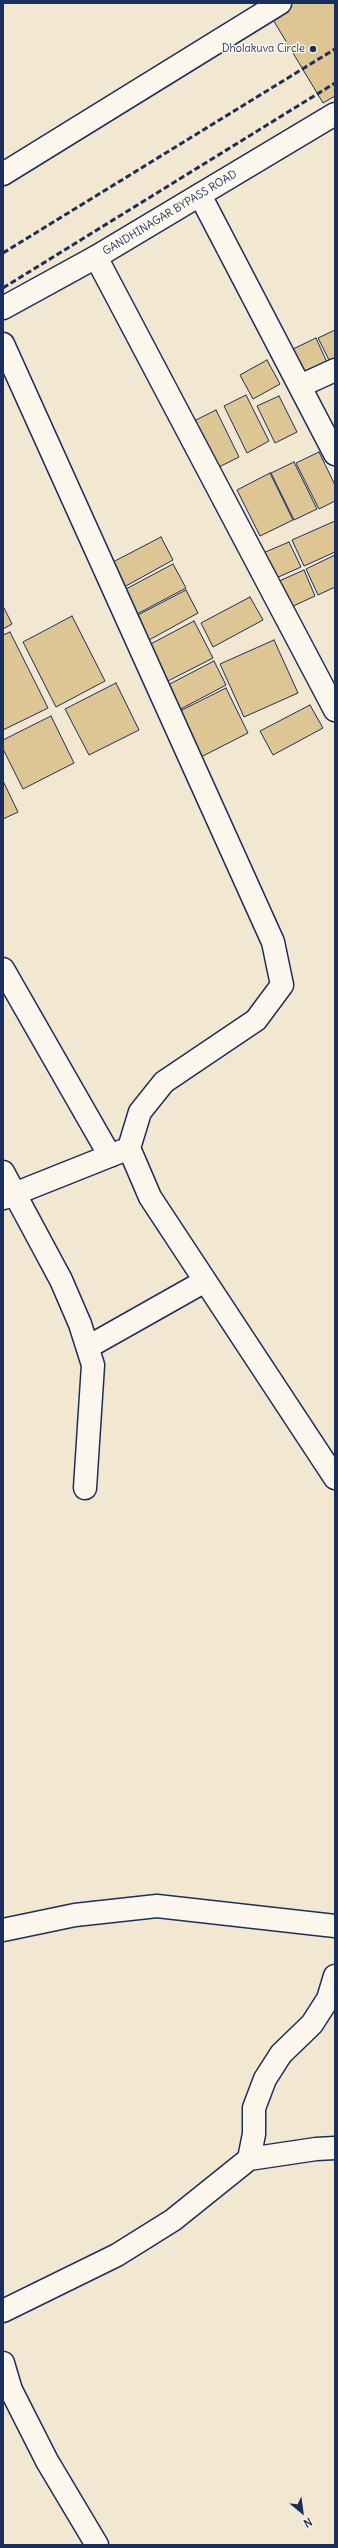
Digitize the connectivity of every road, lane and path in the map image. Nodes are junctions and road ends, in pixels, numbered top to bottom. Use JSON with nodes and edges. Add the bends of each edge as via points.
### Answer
{"nodes":[{"id":1,"x":280,"y":3,"type":"edge"},
{"id":2,"x":335,"y":114,"type":"edge"},
{"id":3,"x":3,"y":174,"type":"edge"},
{"id":4,"x":200,"y":195,"type":"junction"},
{"id":5,"x":96,"y":257,"type":"junction"},
{"id":6,"x":3,"y":308,"type":"edge"},
{"id":7,"x":3,"y":344,"type":"edge"},
{"id":8,"x":335,"y":370,"type":"edge"},
{"id":9,"x":300,"y":386,"type":"junction"},
{"id":10,"x":335,"y":454,"type":"edge"},
{"id":11,"x":335,"y":710,"type":"edge"},
{"id":12,"x":3,"y":969,"type":"edge"},
{"id":13,"x":119,"y":1152,"type":"junction"},
{"id":14,"x":3,"y":1172,"type":"edge"},
{"id":15,"x":10,"y":1196,"type":"edge"},
{"id":16,"x":205,"y":1281,"type":"junction"},
{"id":17,"x":88,"y":1347,"type":"junction"},
{"id":18,"x":335,"y":1478,"type":"edge"},
{"id":19,"x":85,"y":1488,"type":"dead end"},
{"id":20,"x":335,"y":1926,"type":"edge"},
{"id":21,"x":3,"y":1930,"type":"edge"},
{"id":22,"x":335,"y":1976,"type":"edge"},
{"id":23,"x":335,"y":2148,"type":"edge"},
{"id":24,"x":249,"y":2159,"type":"junction"},
{"id":25,"x":3,"y":2312,"type":"edge"},
{"id":26,"x":3,"y":2363,"type":"edge"},
{"id":27,"x":97,"y":2545,"type":"edge"}],
"edges":[{"from":1,"to":3,"type":"street"},
{"from":2,"to":4,"type":"street","name":"GANDHINAGAR BYPASS ROAD"},
{"from":4,"to":5,"type":"street","name":"GANDHINAGAR BYPASS ROAD"},
{"from":4,"to":9,"type":"street"},
{"from":5,"to":6,"type":"street","name":"GANDHINAGAR BYPASS ROAD"},
{"from":5,"to":11,"type":"street"},
{"from":7,"to":13,"type":"street","via":[[273,942],[282,985],[256,1020],[164,1082],[140,1112]]},
{"from":8,"to":9,"type":"street"},
{"from":9,"to":10,"type":"street"},
{"from":12,"to":13,"type":"street"},
{"from":13,"to":15,"type":"street"},
{"from":13,"to":16,"type":"street"},
{"from":14,"to":15,"type":"street"},
{"from":15,"to":17,"type":"street","via":[[61,1280]]},
{"from":16,"to":17,"type":"street"},
{"from":16,"to":18,"type":"street"},
{"from":17,"to":19,"type":"street","via":[[94,1365]]},
{"from":20,"to":21,"type":"street","via":[[157,1906],[74,1915]]},
{"from":22,"to":24,"type":"street","via":[[328,1999],[312,2024],[281,2054],[265,2079],[254,2108],[254,2134]]},
{"from":23,"to":24,"type":"street"},
{"from":24,"to":25,"type":"street","via":[[173,2220],[117,2255]]},
{"from":26,"to":27,"type":"street","via":[[11,2390],[47,2461]]}]}
